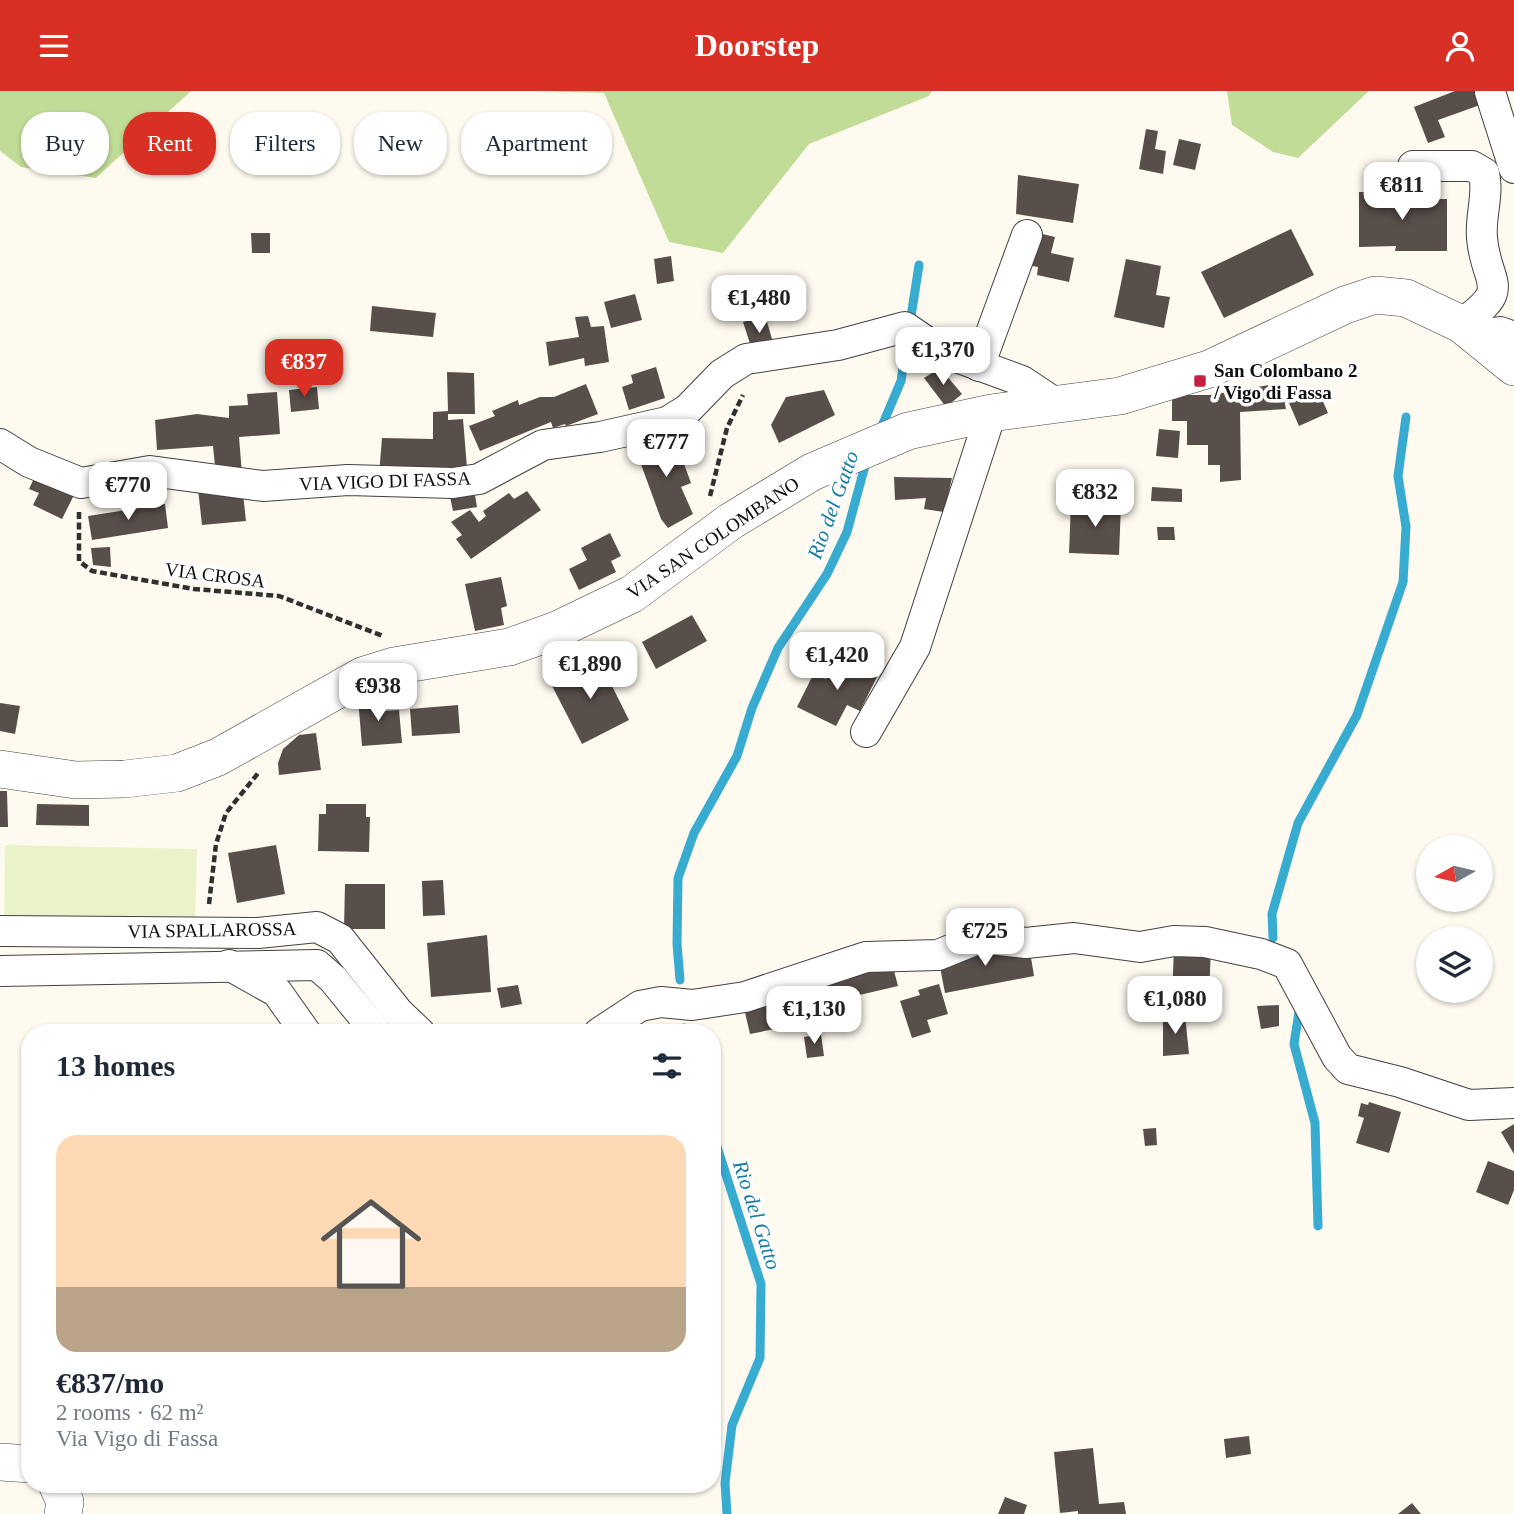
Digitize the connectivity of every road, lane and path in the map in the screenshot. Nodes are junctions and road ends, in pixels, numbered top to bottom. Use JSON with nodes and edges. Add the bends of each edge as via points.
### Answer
{"nodes":[{"id":1,"x":1490,"y":92,"type":"edge"},
{"id":2,"x":1413,"y":166,"type":"dead end"},
{"id":3,"x":1514,"y":169,"type":"edge"},
{"id":4,"x":1027,"y":235,"type":"dead end"},
{"id":5,"x":1469,"y":329,"type":"junction"},
{"id":6,"x":1514,"y":337,"type":"edge"},
{"id":7,"x":762,"y":356,"type":"junction"},
{"id":8,"x":979,"y":366,"type":"junction"},
{"id":9,"x":1514,"y":367,"type":"edge"},
{"id":10,"x":1055,"y":403,"type":"junction"},
{"id":11,"x":991,"y":413,"type":"junction"},
{"id":12,"x":0,"y":444,"type":"edge"},
{"id":13,"x":81,"y":483,"type":"junction"},
{"id":14,"x":706,"y":504,"type":"dead end"},
{"id":15,"x":388,"y":638,"type":"dead end"},
{"id":16,"x":866,"y":732,"type":"dead end"},
{"id":17,"x":265,"y":764,"type":"dead end"},
{"id":18,"x":0,"y":769,"type":"edge"},
{"id":19,"x":0,"y":931,"type":"edge"},
{"id":20,"x":205,"y":932,"type":"junction"},
{"id":21,"x":229,"y":965,"type":"junction"},
{"id":22,"x":0,"y":971,"type":"edge"},
{"id":23,"x":300,"y":1024,"type":"edge"},
{"id":24,"x":370,"y":1024,"type":"edge"},
{"id":25,"x":411,"y":1024,"type":"edge"},
{"id":26,"x":613,"y":1024,"type":"edge"},
{"id":27,"x":1514,"y":1103,"type":"edge"},
{"id":28,"x":0,"y":1462,"type":"edge"},
{"id":29,"x":21,"y":1463,"type":"edge"},
{"id":30,"x":61,"y":1493,"type":"edge"},
{"id":31,"x":63,"y":1514,"type":"edge"}],
"edges":[{"from":1,"to":3,"type":"street"},
{"from":2,"to":5,"type":"street","via":[[1472,166],[1484,173],[1488,188],[1481,229],[1483,253],[1503,279],[1504,291],[1499,303]]},
{"from":4,"to":8,"type":"street"},
{"from":5,"to":6,"type":"street"},
{"from":5,"to":9,"type":"street","name":"VIA SAN COLOMBANO"},
{"from":5,"to":10,"type":"street","name":"VIA SAN COLOMBANO","via":[[1406,297],[1376,295],[1209,369],[1120,396]]},
{"from":7,"to":8,"type":"street","name":"VIA VIGO DI FASSA","via":[[838,345],[905,327],[940,351]]},
{"from":7,"to":13,"type":"street","name":"VIA VIGO DI FASSA","via":[[746,359],[722,374],[688,409],[667,422],[543,445],[479,479],[263,486],[150,471]]},
{"from":7,"to":14,"type":"path","via":[[727,428]]},
{"from":8,"to":10,"type":"street","name":"VIA VIGO DI FASSA","via":[[1022,381]]},
{"from":10,"to":11,"type":"street","name":"VIA SAN COLOMBANO"},
{"from":11,"to":16,"type":"street","via":[[915,647]]},
{"from":11,"to":18,"type":"street","name":"VIA SAN COLOMBANO","via":[[908,431],[812,472],[731,521],[632,594],[558,630],[509,647],[394,666],[362,676],[218,757],[177,773],[76,780]]},
{"from":12,"to":13,"type":"street","via":[[29,462]]},
{"from":13,"to":15,"type":"path","name":"VIA CROSA","via":[[79,561],[92,571],[194,589],[279,596]]},
{"from":17,"to":20,"type":"path","via":[[226,813],[216,844]]},
{"from":19,"to":20,"type":"street","name":"VIA SPALLAROSSA"},
{"from":20,"to":25,"type":"street","name":"VIA SPALLAROSSA","via":[[317,927],[340,939]]},
{"from":21,"to":22,"type":"street","name":"VIA SPALLAROSSA"},
{"from":21,"to":23,"type":"street","name":"VIA SPALLAROSSA","via":[[277,992]]},
{"from":21,"to":24,"type":"street","name":"VIA SPALLAROSSA","via":[[317,965]]},
{"from":26,"to":27,"type":"street","via":[[640,1006],[745,997],[866,957],[938,955],[981,938],[1026,943],[1074,938],[1140,947],[1205,942],[1287,964],[1348,1069],[1469,1105]]},
{"from":28,"to":29,"type":"street"},
{"from":30,"to":31,"type":"street"}]}
